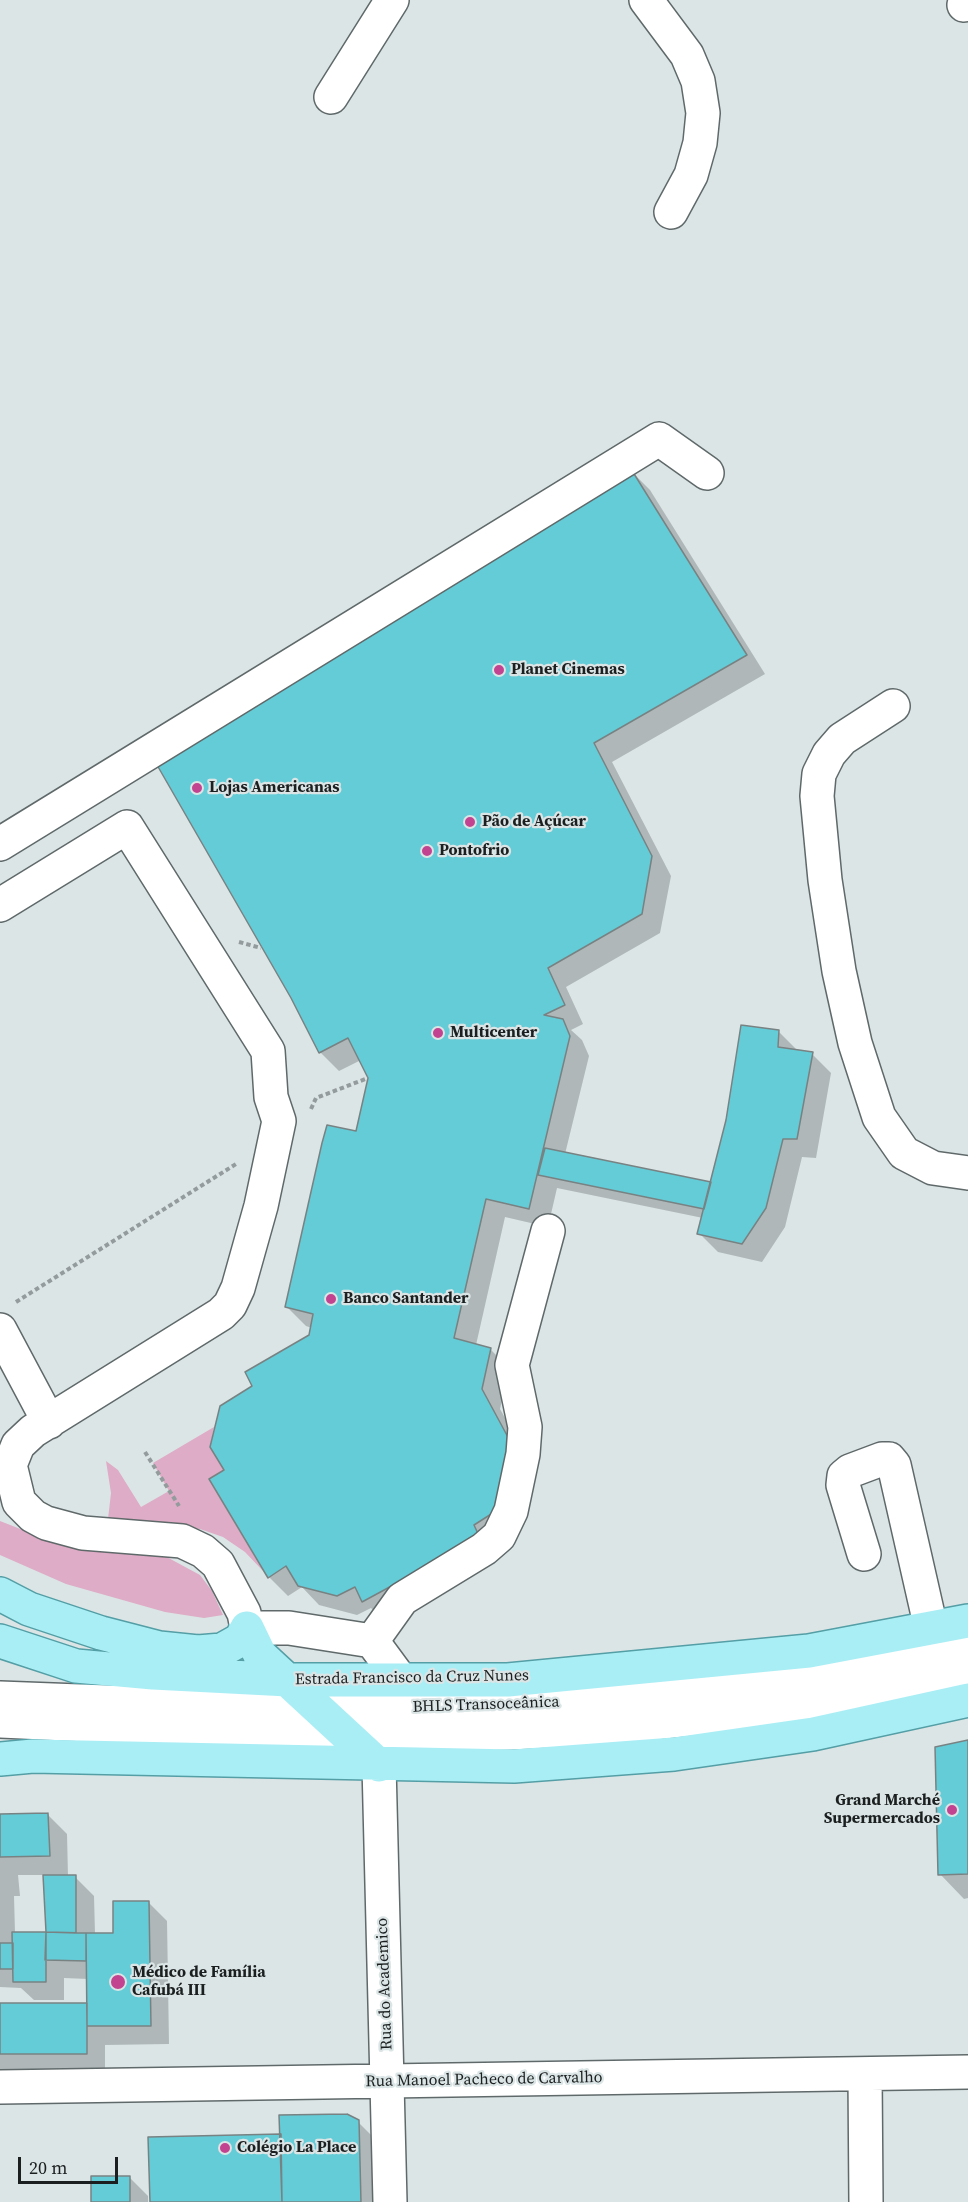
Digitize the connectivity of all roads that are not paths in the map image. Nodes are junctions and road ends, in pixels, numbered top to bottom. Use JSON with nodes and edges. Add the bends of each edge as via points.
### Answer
{"nodes":[{"id":1,"x":392,"y":0,"type":"edge"},
{"id":2,"x":645,"y":0,"type":"edge"},
{"id":3,"x":331,"y":97,"type":"dead end"},
{"id":4,"x":671,"y":212,"type":"dead end"},
{"id":5,"x":707,"y":473,"type":"dead end"},
{"id":6,"x":893,"y":706,"type":"dead end"},
{"id":7,"x":0,"y":844,"type":"edge"},
{"id":8,"x":0,"y":905,"type":"edge"},
{"id":9,"x":968,"y":1173,"type":"edge"},
{"id":10,"x":548,"y":1231,"type":"dead end"},
{"id":11,"x":5,"y":1318,"type":"edge"},
{"id":12,"x":49,"y":1422,"type":"junction"},
{"id":13,"x":0,"y":1504,"type":"edge"},
{"id":14,"x":33,"y":1516,"type":"junction"},
{"id":15,"x":864,"y":1554,"type":"dead end"},
{"id":16,"x":0,"y":1594,"type":"edge"},
{"id":17,"x":968,"y":1621,"type":"edge"},
{"id":18,"x":247,"y":1628,"type":"junction"},
{"id":19,"x":931,"y":1628,"type":"junction"},
{"id":20,"x":0,"y":1641,"type":"edge"},
{"id":21,"x":372,"y":1641,"type":"junction"},
{"id":22,"x":968,"y":1646,"type":"edge"},
{"id":23,"x":198,"y":1652,"type":"junction"},
{"id":24,"x":968,"y":1674,"type":"edge"},
{"id":25,"x":226,"y":1678,"type":"junction"},
{"id":26,"x":400,"y":1679,"type":"junction"},
{"id":27,"x":288,"y":1680,"type":"junction"},
{"id":28,"x":0,"y":1698,"type":"edge"},
{"id":29,"x":968,"y":1700,"type":"edge"},
{"id":30,"x":317,"y":1710,"type":"junction"},
{"id":31,"x":0,"y":1721,"type":"edge"},
{"id":32,"x":350,"y":1737,"type":"junction"},
{"id":33,"x":0,"y":1759,"type":"edge"},
{"id":34,"x":379,"y":1765,"type":"junction"},
{"id":35,"x":968,"y":2072,"type":"edge"},
{"id":36,"x":866,"y":2074,"type":"junction"},
{"id":37,"x":388,"y":2082,"type":"junction"},
{"id":38,"x":0,"y":2087,"type":"edge"},
{"id":39,"x":390,"y":2202,"type":"edge"},
{"id":40,"x":866,"y":2202,"type":"edge"}],
"edges":[{"from":1,"to":3,"type":"street"},
{"from":2,"to":4,"type":"street","via":[[687,55],[698,81],[703,113],[691,176]]},
{"from":5,"to":7,"type":"street","via":[[659,439]]},
{"from":6,"to":9,"type":"street","via":[[842,739],[819,774],[817,796],[825,880],[838,971],[855,1043],[879,1117],[904,1153],[933,1168]]},
{"from":8,"to":12,"type":"street","via":[[127,827],[268,1051],[269,1086],[279,1121],[261,1206],[230,1305],[222,1314]]},
{"from":10,"to":21,"type":"street","via":[[513,1365],[525,1427],[524,1454],[511,1511],[499,1536],[484,1550],[402,1599]]},
{"from":11,"to":12,"type":"street"},
{"from":12,"to":14,"type":"street","via":[[18,1445],[10,1465],[19,1502]]},
{"from":13,"to":14,"type":"street"},
{"from":14,"to":18,"type":"street","via":[[83,1533],[182,1541],[202,1551],[218,1564],[230,1583]]},
{"from":15,"to":19,"type":"street","via":[[843,1485],[844,1476],[889,1459],[894,1465]]},
{"from":16,"to":23,"type":"main road","via":[[29,1609],[101,1633],[159,1648]]},
{"from":17,"to":19,"type":"main road","name":"Estrada Francisco da Cruz Nunes"},
{"from":18,"to":21,"type":"street","via":[[289,1628]]},
{"from":18,"to":23,"type":"main road","via":[[240,1640],[222,1650]]},
{"from":18,"to":25,"type":"main road","via":[[247,1646]]},
{"from":18,"to":27,"type":"main road","via":[[260,1655]]},
{"from":19,"to":26,"type":"main road","name":"Estrada Francisco da Cruz Nunes","via":[[809,1651],[508,1680]]},
{"from":20,"to":25,"type":"main road","name":"Estrada Francisco da Cruz Nunes","via":[[76,1666]]},
{"from":21,"to":26,"type":"street"},
{"from":22,"to":30,"type":"street","name":"BHLS Transoceânica","via":[[771,1683],[675,1693],[510,1705]]},
{"from":23,"to":25,"type":"main road","via":[[214,1661]]},
{"from":24,"to":32,"type":"street","name":"BHLS Transoceânica","via":[[756,1711],[618,1727]]},
{"from":25,"to":27,"type":"main road","name":"Estrada Francisco da Cruz Nunes"},
{"from":26,"to":27,"type":"main road","name":"Estrada Francisco da Cruz Nunes"},
{"from":27,"to":30,"type":"main road"},
{"from":28,"to":30,"type":"street","name":"BHLS Transoceânica"},
{"from":29,"to":34,"type":"main road","via":[[813,1734],[674,1754],[514,1766]]},
{"from":30,"to":32,"type":"main road"},
{"from":31,"to":32,"type":"street","name":"BHLS Transoceânica"},
{"from":32,"to":34,"type":"main road"},
{"from":33,"to":34,"type":"main road","via":[[33,1756]]},
{"from":34,"to":37,"type":"street","name":"Rua do Academico"},
{"from":35,"to":36,"type":"street","name":"Rua Manoel Pacheco de Carvalho"},
{"from":36,"to":37,"type":"street","name":"Rua Manoel Pacheco de Carvalho"},
{"from":36,"to":40,"type":"street"},
{"from":37,"to":38,"type":"street","name":"Rua Manoel Pacheco de Carvalho"},
{"from":37,"to":39,"type":"street","name":"Rua do Academico"}]}
